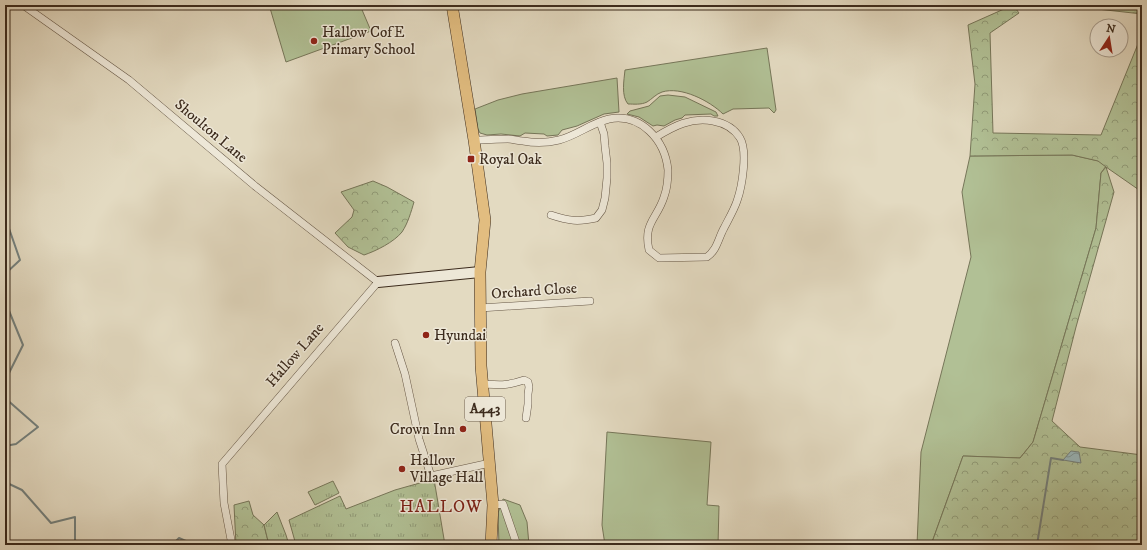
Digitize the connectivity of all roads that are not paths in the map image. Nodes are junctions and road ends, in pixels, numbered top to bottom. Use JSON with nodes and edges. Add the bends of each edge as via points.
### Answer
{"nodes":[{"id":1,"x":23,"y":5,"type":"edge"},
{"id":2,"x":452,"y":5,"type":"edge"},
{"id":3,"x":600,"y":122,"type":"junction"},
{"id":4,"x":656,"y":137,"type":"junction"},
{"id":5,"x":474,"y":140,"type":"junction"},
{"id":6,"x":551,"y":215,"type":"dead end"},
{"id":7,"x":480,"y":272,"type":"junction"},
{"id":8,"x":378,"y":282,"type":"junction"},
{"id":9,"x":590,"y":301,"type":"dead end"},
{"id":10,"x":480,"y":308,"type":"junction"},
{"id":11,"x":395,"y":344,"type":"dead end"},
{"id":12,"x":482,"y":384,"type":"junction"},
{"id":13,"x":526,"y":418,"type":"dead end"},
{"id":14,"x":490,"y":463,"type":"junction"},
{"id":15,"x":494,"y":505,"type":"junction"},
{"id":16,"x":232,"y":545,"type":"edge"},
{"id":17,"x":491,"y":545,"type":"edge"},
{"id":18,"x":517,"y":545,"type":"edge"}],
"edges":[{"from":1,"to":8,"type":"street","name":"Shoulton Lane","via":[[130,80],[255,186]]},
{"from":2,"to":5,"type":"main road","number":"A443"},
{"from":3,"to":4,"type":"street","via":[[617,118],[636,122],[645,126]]},
{"from":3,"to":5,"type":"street","via":[[559,140]]},
{"from":3,"to":6,"type":"street","via":[[607,163],[602,210],[596,218],[583,221],[566,220]]},
{"from":4,"to":4,"type":"street","via":[[668,170],[664,197],[648,232],[648,250],[660,258],[708,257],[737,203],[744,160],[741,139],[729,126],[708,120],[684,122],[672,126]]},
{"from":5,"to":7,"type":"main road","number":"A443","via":[[485,220]]},
{"from":7,"to":8,"type":"street"},
{"from":7,"to":10,"type":"main road","number":"A443"},
{"from":8,"to":16,"type":"street","name":"Hallow Lane","via":[[222,464],[224,503]]},
{"from":9,"to":10,"type":"street","name":"Orchard Close"},
{"from":10,"to":12,"type":"main road","number":"A443"},
{"from":11,"to":14,"type":"street","via":[[431,476]]},
{"from":12,"to":13,"type":"street","via":[[504,385],[524,380],[528,382]]},
{"from":12,"to":14,"type":"main road","number":"A443"},
{"from":14,"to":15,"type":"main road","number":"A443"},
{"from":15,"to":17,"type":"main road","number":"A443"},
{"from":15,"to":18,"type":"street","via":[[503,504]]}]}
